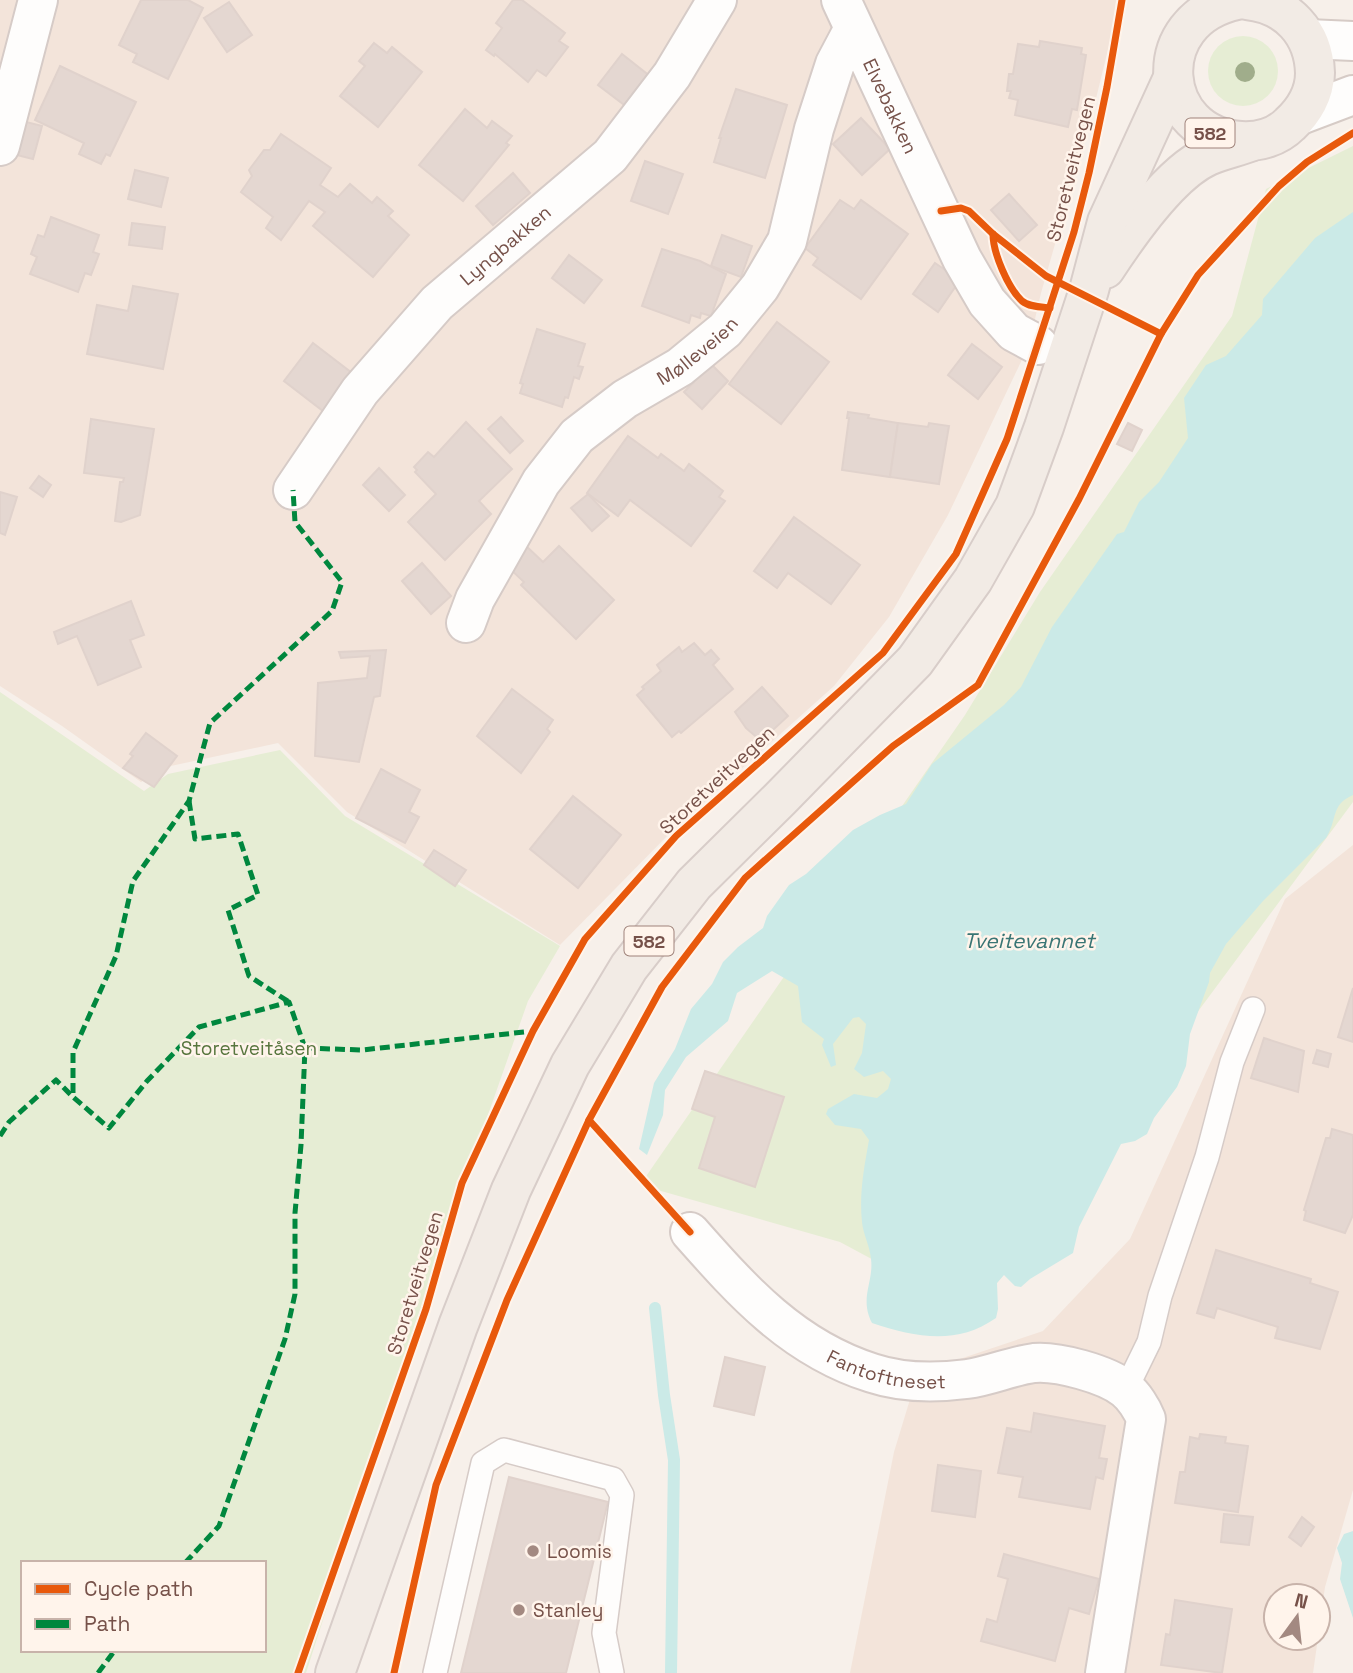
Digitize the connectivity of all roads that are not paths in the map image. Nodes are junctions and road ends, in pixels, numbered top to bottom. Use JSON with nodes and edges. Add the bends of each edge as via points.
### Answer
{"nodes":[{"id":1,"x":38,"y":0,"type":"edge"},
{"id":2,"x":717,"y":0,"type":"edge"},
{"id":3,"x":1251,"y":0,"type":"edge"},
{"id":4,"x":1185,"y":14,"type":"edge"},
{"id":5,"x":847,"y":15,"type":"edge"},
{"id":6,"x":1308,"y":39,"type":"junction"},
{"id":7,"x":1353,"y":41,"type":"edge"},
{"id":8,"x":1173,"y":78,"type":"junction"},
{"id":9,"x":1353,"y":95,"type":"edge"},
{"id":10,"x":1300,"y":115,"type":"junction"},
{"id":11,"x":1252,"y":142,"type":"junction"},
{"id":12,"x":0,"y":146,"type":"edge"},
{"id":13,"x":1089,"y":290,"type":"junction"},
{"id":14,"x":1038,"y":345,"type":"dead end"},
{"id":15,"x":293,"y":490,"type":"dead end"},
{"id":16,"x":466,"y":623,"type":"dead end"},
{"id":17,"x":1253,"y":1009,"type":"dead end"},
{"id":18,"x":690,"y":1232,"type":"dead end"},
{"id":19,"x":1126,"y":1389,"type":"junction"},
{"id":20,"x":335,"y":1673,"type":"edge"},
{"id":21,"x":435,"y":1673,"type":"edge"},
{"id":22,"x":612,"y":1673,"type":"edge"},
{"id":23,"x":1105,"y":1673,"type":"edge"}],
"edges":[{"from":1,"to":12,"type":"street"},
{"from":2,"to":15,"type":"street","name":"Lyngbakken","via":[[672,75],[610,156],[437,303],[360,391]]},
{"from":3,"to":4,"type":"main road","number":"582"},
{"from":3,"to":6,"type":"main road","number":"582","via":[[1280,9]]},
{"from":4,"to":8,"type":"main road","number":"582"},
{"from":5,"to":14,"type":"street","name":"Elvebakken","via":[[962,259],[987,302],[1014,332]]},
{"from":5,"to":16,"type":"street","name":"Mølleveien","via":[[787,241],[760,287],[725,330],[680,367],[625,399],[577,436],[541,482]]},
{"from":6,"to":7,"type":"street"},
{"from":6,"to":10,"type":"main road","number":"582","via":[[1315,79]]},
{"from":8,"to":11,"type":"main road","number":"582","via":[[1179,100],[1209,133]]},
{"from":8,"to":13,"type":"main road","number":"582","via":[[1107,222]]},
{"from":9,"to":10,"type":"street"},
{"from":10,"to":11,"type":"main road","number":"582","via":[[1270,137]]},
{"from":11,"to":13,"type":"main road","number":"582","via":[[1206,157],[1178,178],[1135,224]]},
{"from":13,"to":20,"type":"main road","number":"582","via":[[1015,506],[973,580],[915,661],[694,884],[629,967],[570,1065],[511,1190],[458,1326]]},
{"from":17,"to":19,"type":"lane","via":[[1232,1062],[1149,1342]]},
{"from":18,"to":19,"type":"street","name":"Fantoftneset","via":[[741,1290],[779,1324],[824,1352],[873,1374],[939,1382],[1038,1363],[1085,1371]]},
{"from":19,"to":23,"type":"street","via":[[1146,1419]]},
{"from":21,"to":22,"type":"lane","via":[[483,1463],[504,1450],[613,1479],[622,1495],[604,1633]]}]}
